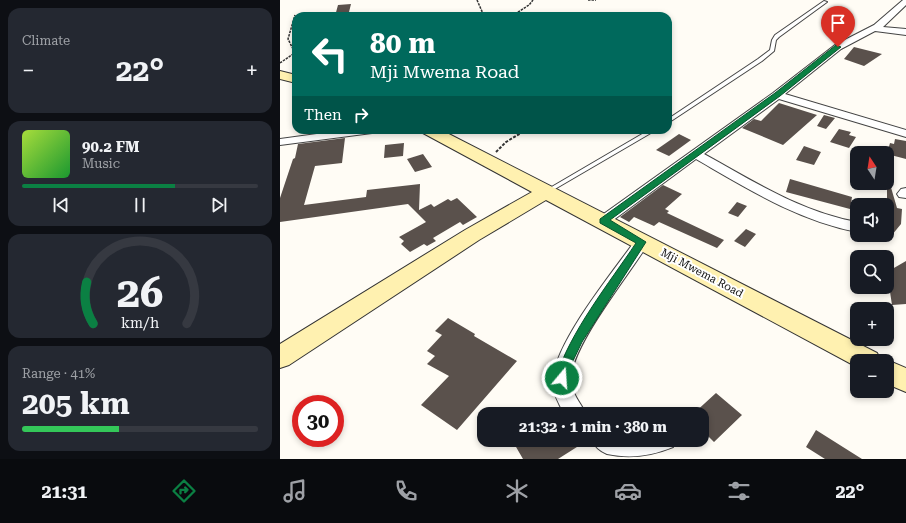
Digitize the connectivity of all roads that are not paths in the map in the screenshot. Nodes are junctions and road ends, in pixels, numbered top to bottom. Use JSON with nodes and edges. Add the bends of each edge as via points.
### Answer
{"nodes":[{"id":1,"x":906,"y":1,"type":"edge"},
{"id":2,"x":825,"y":2,"type":"dead end"},
{"id":3,"x":877,"y":27,"type":"junction"},
{"id":4,"x":906,"y":32,"type":"edge"},
{"id":5,"x":280,"y":75,"type":"edge"},
{"id":6,"x":292,"y":78,"type":"edge"},
{"id":7,"x":777,"y":95,"type":"junction"},
{"id":8,"x":672,"y":118,"type":"edge"},
{"id":9,"x":341,"y":134,"type":"edge"},
{"id":10,"x":437,"y":134,"type":"edge"},
{"id":11,"x":646,"y":134,"type":"edge"},
{"id":12,"x":906,"y":134,"type":"edge"},
{"id":13,"x":280,"y":142,"type":"edge"},
{"id":14,"x":696,"y":154,"type":"junction"},
{"id":15,"x":546,"y":192,"type":"junction"},
{"id":16,"x":604,"y":221,"type":"junction"},
{"id":17,"x":850,"y":226,"type":"edge"},
{"id":18,"x":642,"y":242,"type":"junction"},
{"id":19,"x":855,"y":354,"type":"edge"},
{"id":20,"x":280,"y":357,"type":"edge"},
{"id":21,"x":894,"y":375,"type":"edge"},
{"id":22,"x":906,"y":381,"type":"edge"},
{"id":23,"x":572,"y":407,"type":"edge"},
{"id":24,"x":612,"y":447,"type":"edge"},
{"id":25,"x":645,"y":447,"type":"edge"}],
"edges":[{"from":1,"to":3,"type":"street"},
{"from":2,"to":8,"type":"lane","via":[[777,36],[772,50],[760,60]]},
{"from":3,"to":4,"type":"street"},
{"from":3,"to":7,"type":"street","via":[[838,47]]},
{"from":5,"to":6,"type":"main road"},
{"from":7,"to":12,"type":"street"},
{"from":7,"to":14,"type":"street"},
{"from":9,"to":13,"type":"street"},
{"from":10,"to":15,"type":"main road","name":"Mji Mwema Road"},
{"from":11,"to":15,"type":"lane"},
{"from":14,"to":16,"type":"street"},
{"from":14,"to":17,"type":"street","via":[[798,210]]},
{"from":15,"to":16,"type":"main road","name":"Mji Mwema Road"},
{"from":15,"to":20,"type":"main road","via":[[472,235]]},
{"from":16,"to":18,"type":"main road","name":"Mji Mwema Road"},
{"from":18,"to":19,"type":"main road","name":"Mji Mwema Road"},
{"from":18,"to":23,"type":"street","via":[[578,340],[566,365],[562,378],[564,393]]},
{"from":21,"to":22,"type":"main road"},
{"from":24,"to":25,"type":"street","via":[[624,451]]}]}
